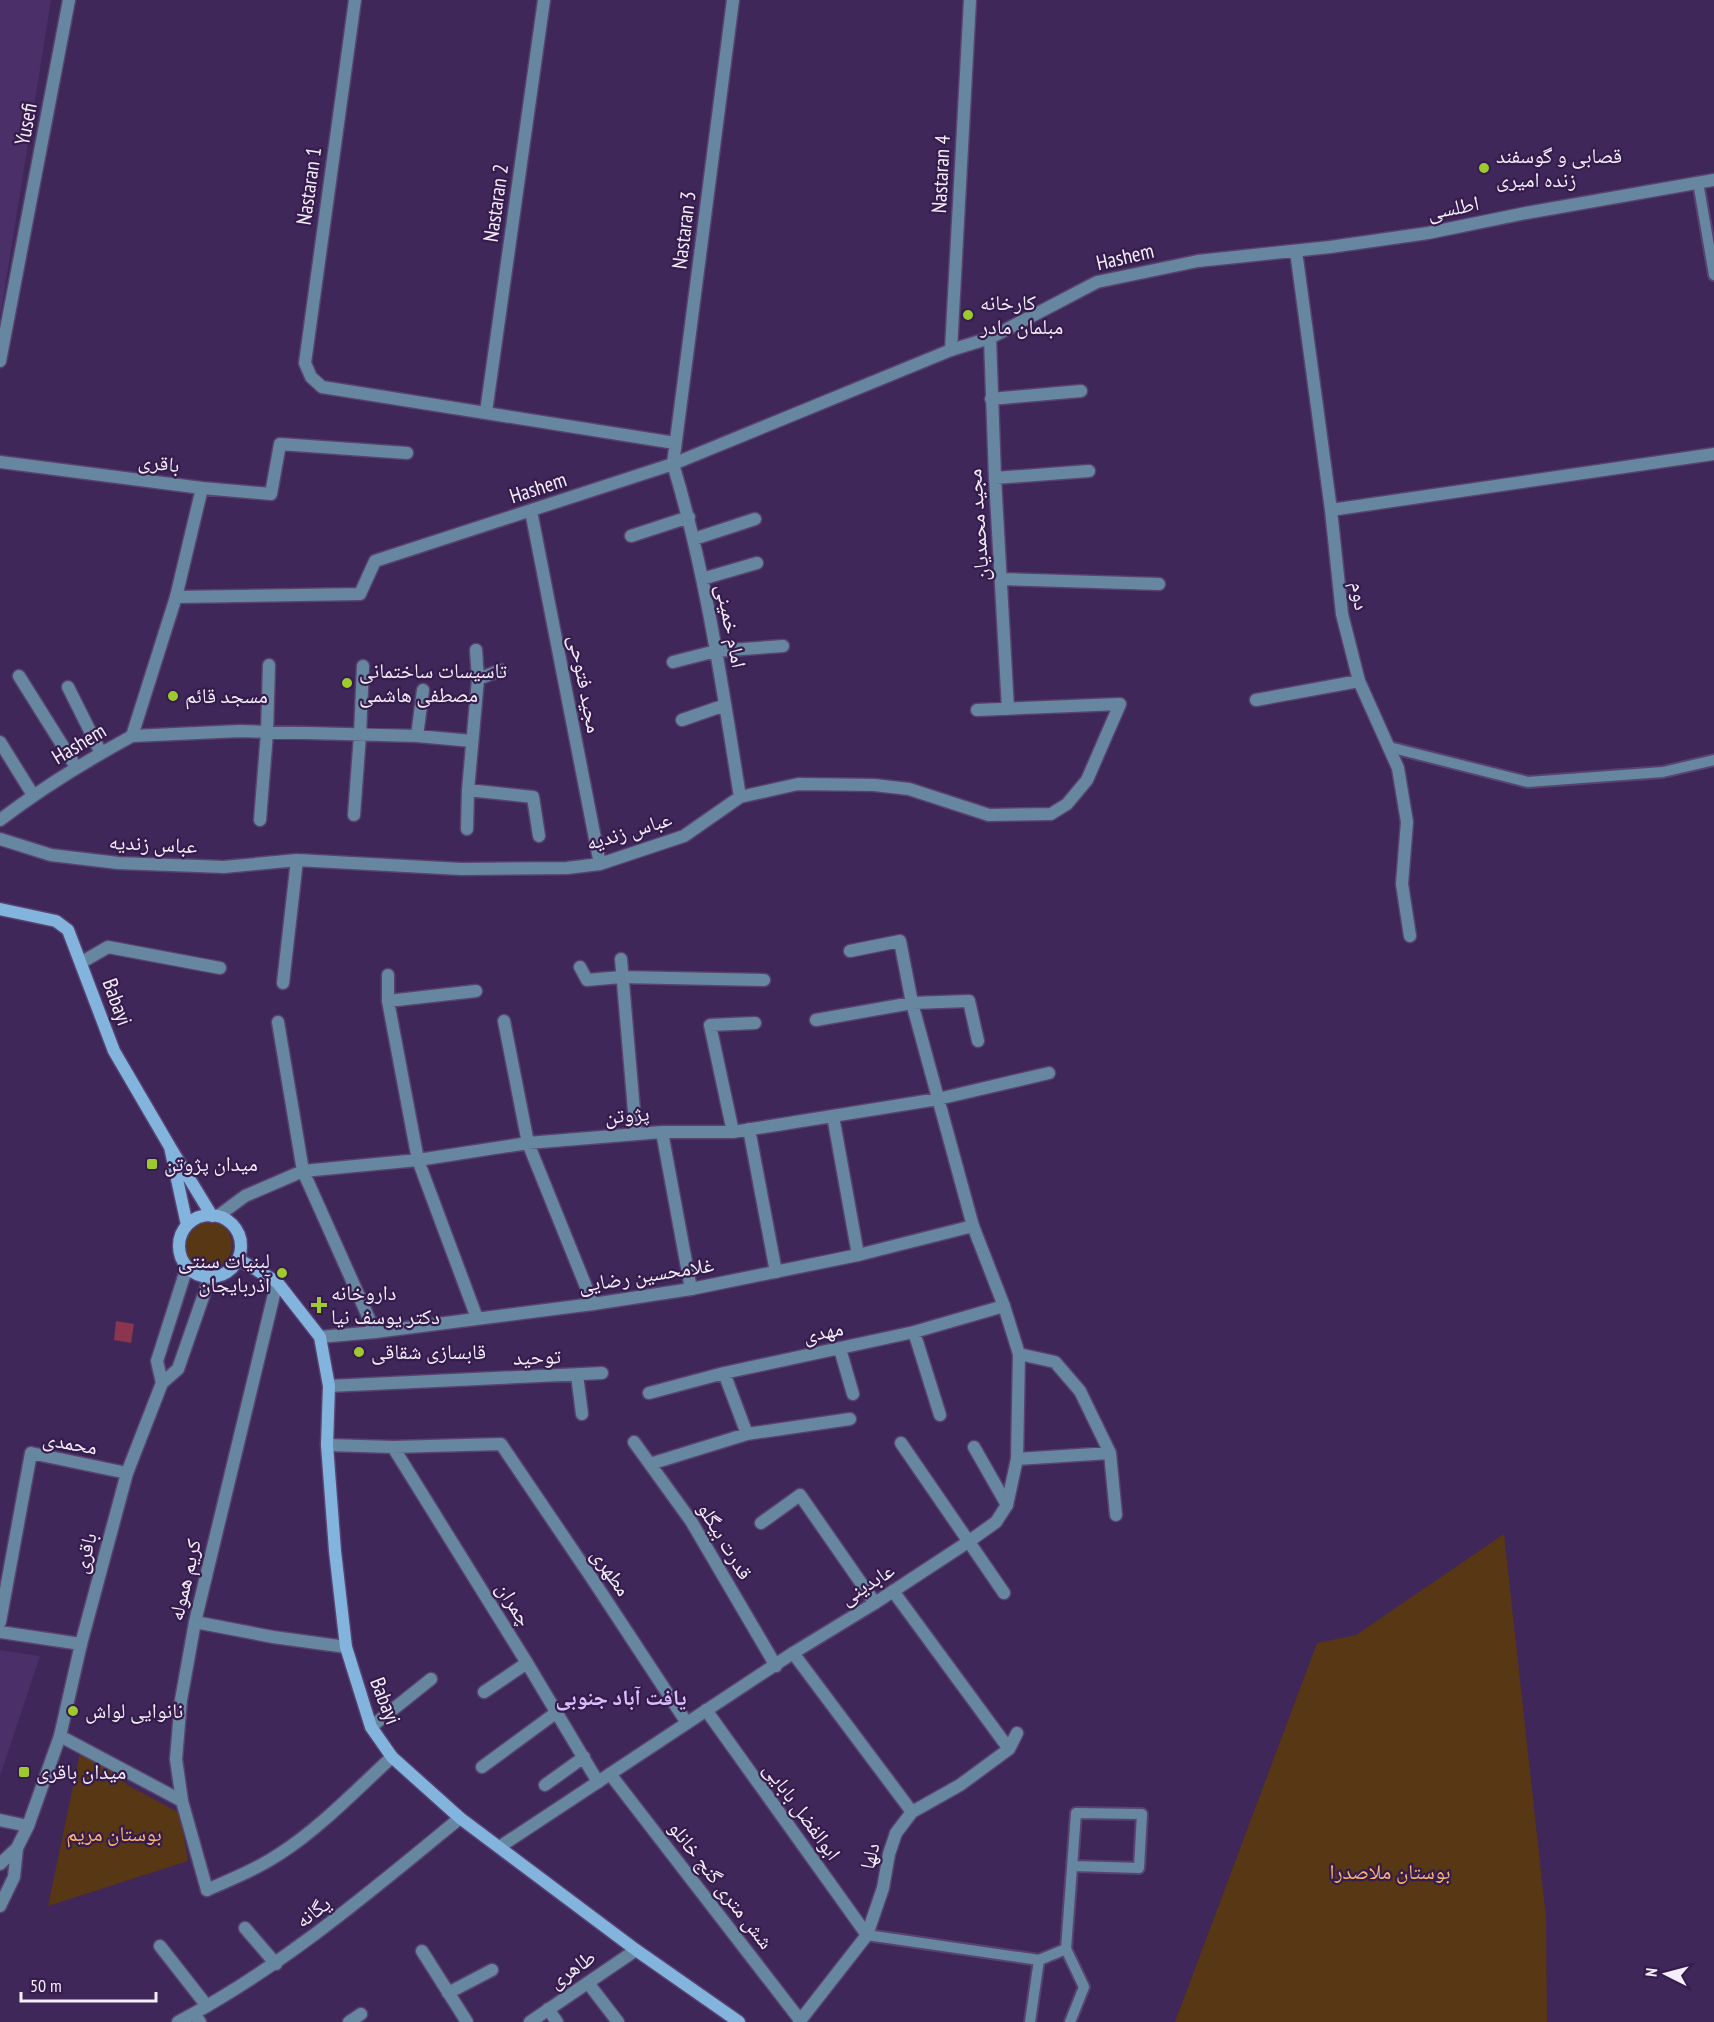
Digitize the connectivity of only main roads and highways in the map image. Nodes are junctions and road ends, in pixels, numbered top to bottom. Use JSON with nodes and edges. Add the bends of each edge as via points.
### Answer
{"nodes":[{"id":1,"x":0,"y":909,"type":"edge"},
{"id":2,"x":170,"y":1148,"type":"junction"},
{"id":3,"x":215,"y":1216,"type":"junction"},
{"id":4,"x":187,"y":1225,"type":"junction"},
{"id":5,"x":238,"y":1259,"type":"junction"},
{"id":6,"x":739,"y":2022,"type":"edge"}],
"edges":[{"from":1,"to":2,"type":"main road","name":"Babayi","via":[[56,921],[68,930],[114,1051]]},
{"from":2,"to":3,"type":"main road"},
{"from":2,"to":4,"type":"main road"},
{"from":3,"to":4,"type":"main road"},
{"from":3,"to":5,"type":"main road","via":[[228,1221],[238,1234]]},
{"from":4,"to":5,"type":"main road","via":[[179,1241],[187,1267],[210,1277],[227,1272]]},
{"from":5,"to":6,"type":"main road","name":"Babayi","via":[[278,1282],[320,1337],[330,1386],[327,1445],[346,1647],[371,1727],[392,1757],[460,1818]]}]}
